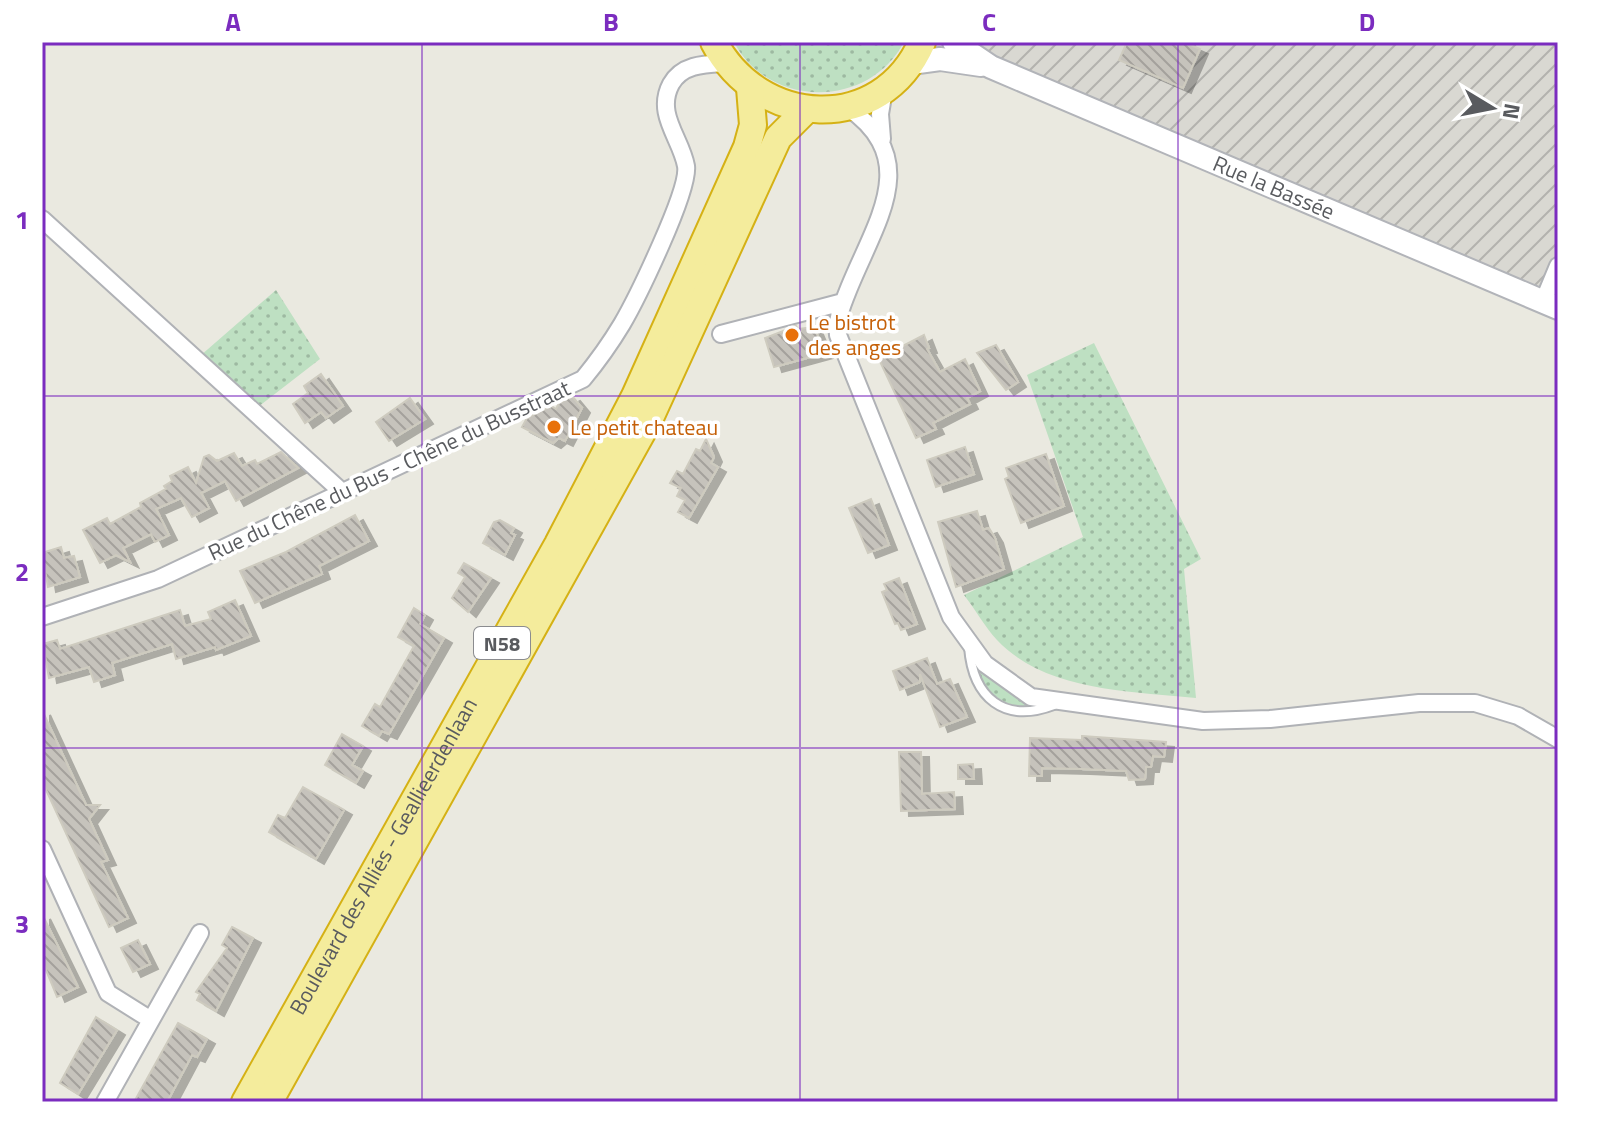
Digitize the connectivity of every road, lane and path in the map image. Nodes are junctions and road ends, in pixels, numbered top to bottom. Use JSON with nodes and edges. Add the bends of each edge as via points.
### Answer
{"nodes":[{"id":1,"x":707,"y":42,"type":"edge"},
{"id":2,"x":954,"y":42,"type":"edge"},
{"id":3,"x":720,"y":52,"type":"edge"},
{"id":4,"x":917,"y":52,"type":"edge"},
{"id":5,"x":694,"y":65,"type":"junction"},
{"id":6,"x":991,"y":67,"type":"junction"},
{"id":7,"x":750,"y":88,"type":"junction"},
{"id":8,"x":884,"y":90,"type":"junction"},
{"id":9,"x":847,"y":107,"type":"junction"},
{"id":10,"x":807,"y":109,"type":"junction"},
{"id":11,"x":881,"y":131,"type":"junction"},
{"id":12,"x":42,"y":219,"type":"edge"},
{"id":13,"x":1558,"y":266,"type":"edge"},
{"id":14,"x":843,"y":302,"type":"junction"},
{"id":15,"x":1550,"y":305,"type":"edge"},
{"id":16,"x":721,"y":334,"type":"dead end"},
{"id":17,"x":342,"y":492,"type":"junction"},
{"id":18,"x":42,"y":617,"type":"edge"},
{"id":19,"x":969,"y":643,"type":"junction"},
{"id":20,"x":1059,"y":703,"type":"junction"},
{"id":21,"x":1558,"y":739,"type":"edge"},
{"id":22,"x":42,"y":849,"type":"edge"},
{"id":23,"x":200,"y":933,"type":"dead end"},
{"id":24,"x":151,"y":1020,"type":"junction"},
{"id":25,"x":105,"y":1102,"type":"edge"},
{"id":26,"x":245,"y":1102,"type":"edge"},
{"id":27,"x":269,"y":1102,"type":"edge"}],
"edges":[{"from":1,"to":5,"type":"street","name":"Rue du Chêne du Bus - Chêne du Busstraat"},
{"from":2,"to":6,"type":"main road","name":"Rue la Bassée"},
{"from":3,"to":5,"type":"street"},
{"from":3,"to":7,"type":"highway"},
{"from":4,"to":6,"type":"main road","name":"Rue la Bassée"},
{"from":4,"to":8,"type":"highway"},
{"from":5,"to":17,"type":"street","name":"Rue du Chêne du Bus - Chêne du Busstraat","via":[[678,75],[667,96],[666,111],[686,166],[682,197],[623,322],[583,379]]},
{"from":6,"to":15,"type":"main road","name":"Rue la Bassée"},
{"from":7,"to":10,"type":"highway"},
{"from":7,"to":26,"type":"highway","name":"Boulevard des Alliés - Geallieerdenlaan","number":"N58","via":[[753,125],[747,147],[635,396],[558,544]]},
{"from":8,"to":9,"type":"highway"},
{"from":8,"to":11,"type":"street"},
{"from":9,"to":10,"type":"highway"},
{"from":9,"to":11,"type":"street"},
{"from":10,"to":27,"type":"highway","name":"Boulevard des Alliés - Geallieerdenlaan","number":"N58","via":[[778,138],[649,420]]},
{"from":11,"to":14,"type":"street","via":[[890,165],[889,190]]},
{"from":12,"to":17,"type":"street"},
{"from":13,"to":15,"type":"street"},
{"from":14,"to":16,"type":"street"},
{"from":14,"to":19,"type":"street","via":[[837,327],[842,346],[927,564]]},
{"from":17,"to":18,"type":"street","name":"Rue du Chêne du Bus - Chêne du Busstraat","via":[[158,579]]},
{"from":19,"to":20,"type":"street","via":[[1009,683],[1031,697]]},
{"from":19,"to":20,"type":"lane","via":[[980,689],[998,707],[1038,711]]},
{"from":20,"to":21,"type":"street","via":[[1203,721],[1475,703],[1518,716]]},
{"from":22,"to":24,"type":"street","via":[[108,993]]},
{"from":23,"to":24,"type":"street"},
{"from":24,"to":25,"type":"street"}]}
